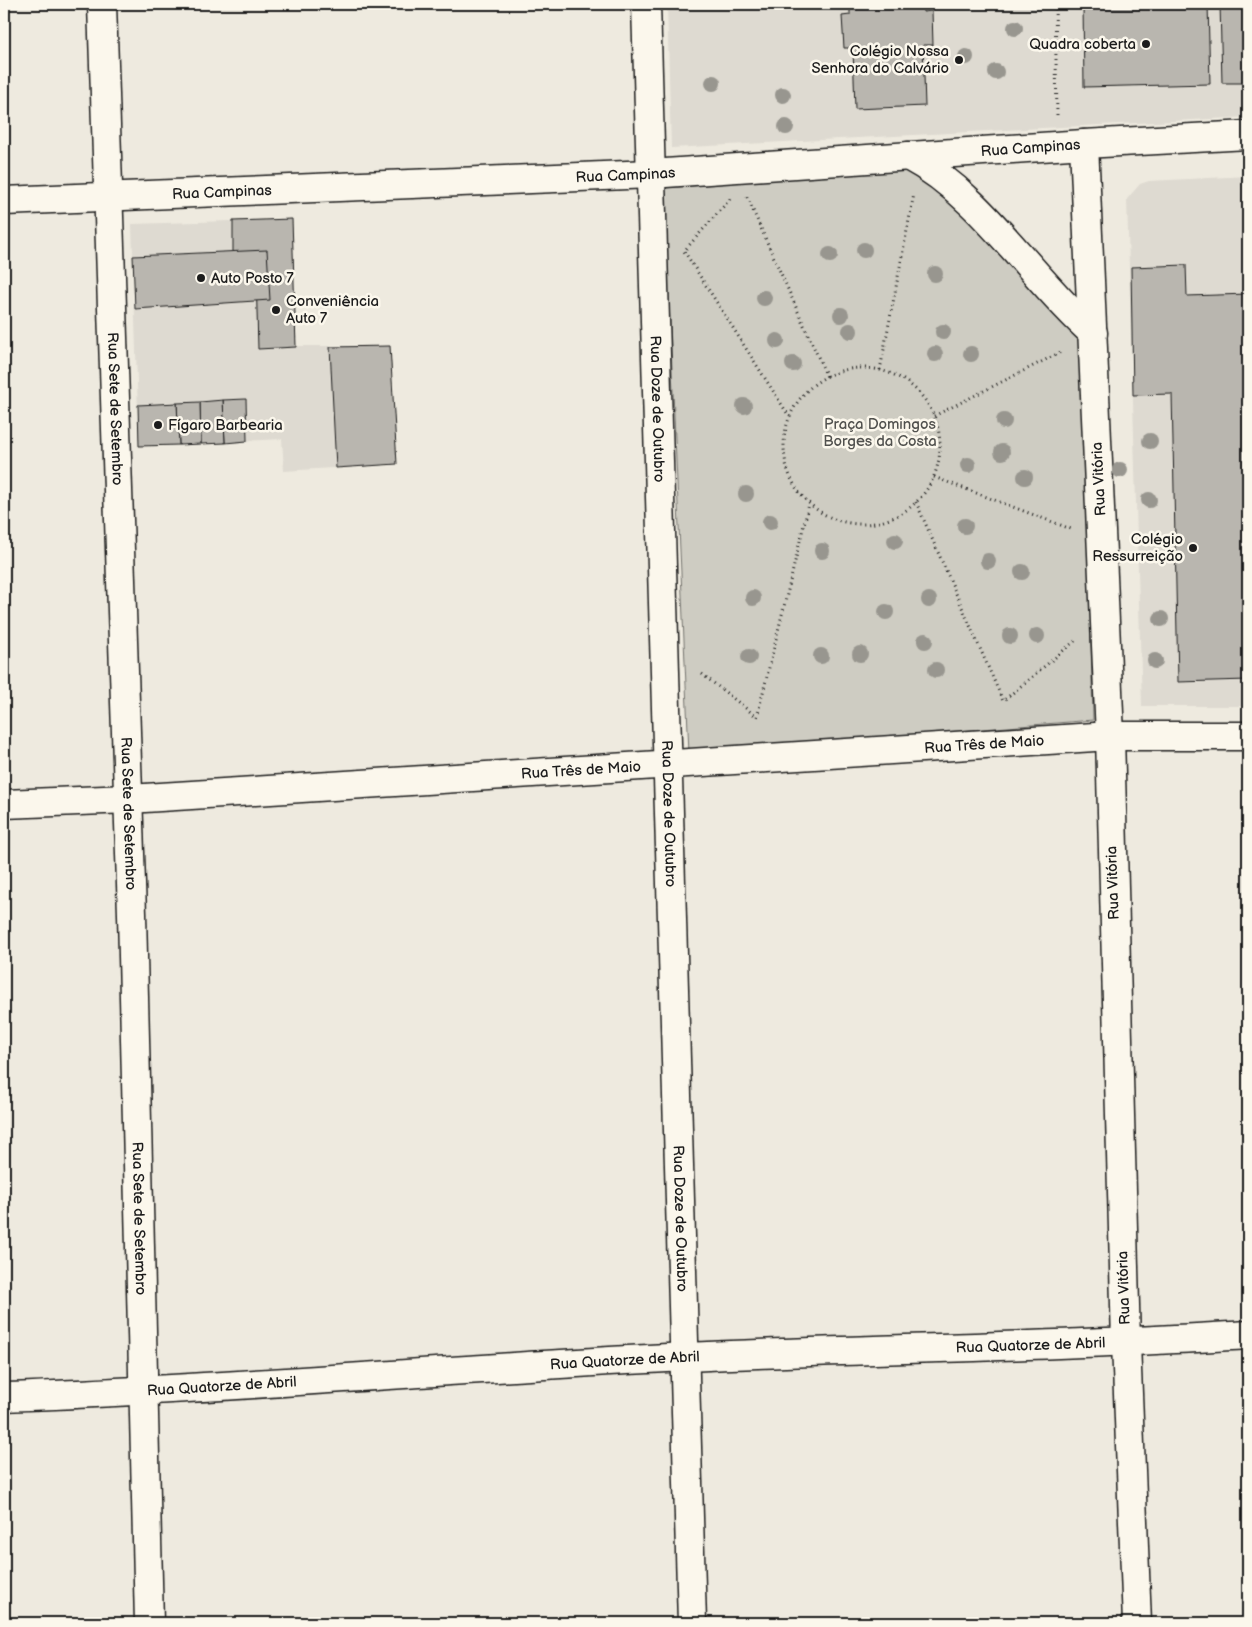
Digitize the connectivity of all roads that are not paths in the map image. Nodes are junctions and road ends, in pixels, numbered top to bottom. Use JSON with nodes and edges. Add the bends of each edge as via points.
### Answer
{"nodes":[{"id":1,"x":102,"y":4,"type":"edge"},
{"id":2,"x":646,"y":4,"type":"edge"},
{"id":3,"x":1248,"y":134,"type":"edge"},
{"id":4,"x":1071,"y":145,"type":"junction"},
{"id":5,"x":908,"y":156,"type":"junction"},
{"id":6,"x":651,"y":174,"type":"junction"},
{"id":7,"x":108,"y":197,"type":"junction"},
{"id":8,"x":4,"y":201,"type":"edge"},
{"id":9,"x":1082,"y":340,"type":"junction"},
{"id":10,"x":1110,"y":736,"type":"junction"},
{"id":11,"x":1248,"y":736,"type":"edge"},
{"id":12,"x":668,"y":764,"type":"junction"},
{"id":13,"x":129,"y":798,"type":"junction"},
{"id":14,"x":4,"y":804,"type":"edge"},
{"id":15,"x":1248,"y":1335,"type":"edge"},
{"id":16,"x":1126,"y":1343,"type":"junction"},
{"id":17,"x":685,"y":1357,"type":"junction"},
{"id":18,"x":145,"y":1392,"type":"junction"},
{"id":19,"x":4,"y":1397,"type":"edge"},
{"id":20,"x":149,"y":1623,"type":"edge"},
{"id":21,"x":692,"y":1623,"type":"edge"},
{"id":22,"x":1137,"y":1623,"type":"edge"}],
"edges":[{"from":1,"to":7,"type":"street","name":"Rua Sete de Setembro"},
{"from":2,"to":6,"type":"street","name":"Rua Doze de Outubro"},
{"from":3,"to":4,"type":"street","name":"Rua Campinas"},
{"from":4,"to":5,"type":"street","name":"Rua Campinas"},
{"from":4,"to":9,"type":"street","name":"Rua Vitória"},
{"from":5,"to":6,"type":"street","name":"Rua Campinas"},
{"from":5,"to":9,"type":"street","via":[[955,189],[1069,312]]},
{"from":6,"to":7,"type":"street","name":"Rua Campinas"},
{"from":6,"to":12,"type":"street","name":"Rua Doze de Outubro"},
{"from":7,"to":8,"type":"street","name":"Rua Campinas"},
{"from":7,"to":13,"type":"street","name":"Rua Sete de Setembro"},
{"from":9,"to":10,"type":"street","name":"Rua Vitória"},
{"from":10,"to":11,"type":"street","name":"Rua Três de Maio"},
{"from":10,"to":12,"type":"street","name":"Rua Três de Maio"},
{"from":10,"to":16,"type":"street","name":"Rua Vitória"},
{"from":12,"to":13,"type":"street","name":"Rua Três de Maio"},
{"from":12,"to":17,"type":"street","name":"Rua Doze de Outubro"},
{"from":13,"to":14,"type":"street","name":"Rua Três de Maio"},
{"from":13,"to":18,"type":"street","name":"Rua Sete de Setembro"},
{"from":15,"to":16,"type":"street","name":"Rua Quatorze de Abril"},
{"from":16,"to":17,"type":"street","name":"Rua Quatorze de Abril"},
{"from":16,"to":22,"type":"street","name":"Rua Vitória"},
{"from":17,"to":18,"type":"street","name":"Rua Quatorze de Abril"},
{"from":17,"to":21,"type":"street","name":"Rua Doze de Outubro"},
{"from":18,"to":19,"type":"street","name":"Rua Quatorze de Abril"},
{"from":18,"to":20,"type":"street","name":"Rua Sete de Setembro"}]}
